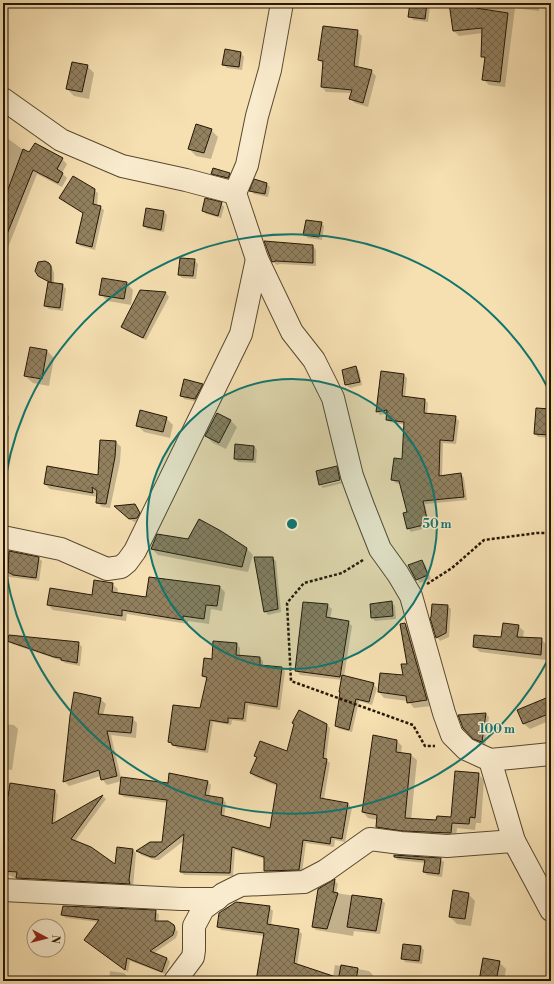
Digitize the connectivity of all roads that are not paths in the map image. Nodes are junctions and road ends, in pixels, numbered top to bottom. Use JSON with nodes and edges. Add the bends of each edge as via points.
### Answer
{"nodes":[{"id":1,"x":282,"y":3,"type":"edge"},
{"id":2,"x":3,"y":99,"type":"edge"},
{"id":3,"x":235,"y":193,"type":"junction"},
{"id":4,"x":257,"y":259,"type":"junction"},
{"id":5,"x":3,"y":537,"type":"edge"},
{"id":6,"x":551,"y":754,"type":"edge"},
{"id":7,"x":490,"y":760,"type":"junction"},
{"id":8,"x":514,"y":841,"type":"junction"},
{"id":9,"x":3,"y":890,"type":"edge"},
{"id":10,"x":217,"y":899,"type":"junction"},
{"id":11,"x":551,"y":910,"type":"edge"},
{"id":12,"x":175,"y":981,"type":"edge"}],
"edges":[{"from":1,"to":3,"type":"street","via":[[270,70],[247,165]]},
{"from":2,"to":3,"type":"street","via":[[60,140],[122,166]]},
{"from":3,"to":4,"type":"street"},
{"from":4,"to":5,"type":"street","via":[[241,334],[135,551],[127,562],[121,567],[108,569],[61,549]]},
{"from":4,"to":7,"type":"street","via":[[292,332],[314,360],[334,398],[352,476],[380,549],[411,596],[452,735],[466,749]]},
{"from":6,"to":7,"type":"street"},
{"from":7,"to":8,"type":"street"},
{"from":8,"to":10,"type":"street","via":[[447,846],[370,839],[325,871],[304,882],[241,885]]},
{"from":8,"to":11,"type":"street"},
{"from":9,"to":10,"type":"street","via":[[142,898]]},
{"from":10,"to":12,"type":"street","via":[[204,909],[194,926],[193,957]]}]}
